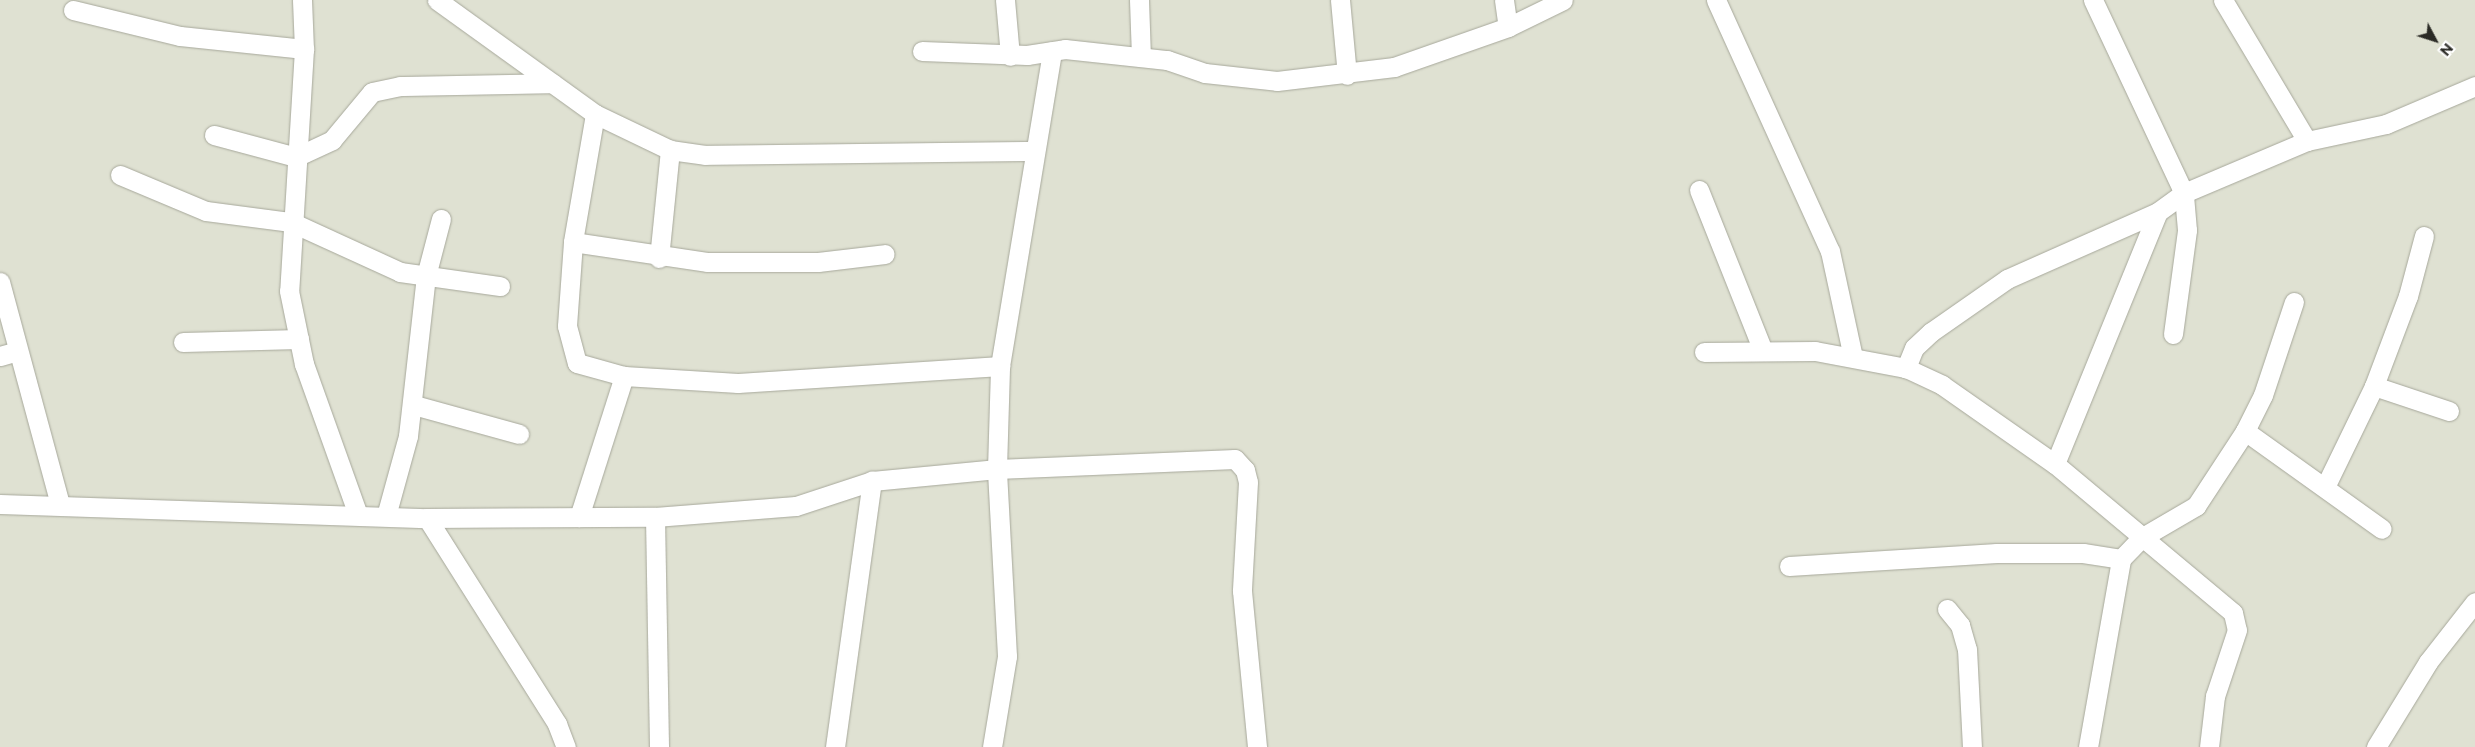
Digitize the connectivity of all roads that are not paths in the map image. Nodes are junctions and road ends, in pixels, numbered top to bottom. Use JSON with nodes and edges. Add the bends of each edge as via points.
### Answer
{"nodes":[{"id":1,"x":302,"y":0,"type":"edge"},
{"id":2,"x":437,"y":0,"type":"edge"},
{"id":3,"x":1006,"y":0,"type":"edge"},
{"id":4,"x":1139,"y":0,"type":"edge"},
{"id":5,"x":1340,"y":0,"type":"edge"},
{"id":6,"x":1504,"y":0,"type":"edge"},
{"id":7,"x":1563,"y":0,"type":"edge"},
{"id":8,"x":1716,"y":0,"type":"edge"},
{"id":9,"x":2093,"y":0,"type":"edge"},
{"id":10,"x":2223,"y":0,"type":"edge"},
{"id":11,"x":73,"y":10,"type":"dead end"},
{"id":12,"x":1508,"y":27,"type":"junction"},
{"id":13,"x":304,"y":49,"type":"junction"},
{"id":14,"x":922,"y":51,"type":"dead end"},
{"id":15,"x":1052,"y":51,"type":"junction"},
{"id":16,"x":1010,"y":56,"type":"junction"},
{"id":17,"x":1141,"y":57,"type":"junction"},
{"id":18,"x":1347,"y":75,"type":"junction"},
{"id":19,"x":552,"y":83,"type":"junction"},
{"id":20,"x":2475,"y":86,"type":"edge"},
{"id":21,"x":594,"y":114,"type":"junction"},
{"id":22,"x":214,"y":135,"type":"dead end"},
{"id":23,"x":2307,"y":141,"type":"junction"},
{"id":24,"x":670,"y":150,"type":"junction"},
{"id":25,"x":1035,"y":151,"type":"junction"},
{"id":26,"x":296,"y":157,"type":"junction"},
{"id":27,"x":120,"y":174,"type":"dead end"},
{"id":28,"x":1699,"y":190,"type":"dead end"},
{"id":29,"x":2184,"y":193,"type":"junction"},
{"id":30,"x":2158,"y":212,"type":"junction"},
{"id":31,"x":441,"y":218,"type":"dead end"},
{"id":32,"x":291,"y":222,"type":"junction"},
{"id":33,"x":2424,"y":236,"type":"dead end"},
{"id":34,"x":573,"y":242,"type":"junction"},
{"id":35,"x":884,"y":254,"type":"dead end"},
{"id":36,"x":659,"y":258,"type":"junction"},
{"id":37,"x":426,"y":276,"type":"junction"},
{"id":38,"x":0,"y":282,"type":"edge"},
{"id":39,"x":500,"y":286,"type":"dead end"},
{"id":40,"x":2294,"y":302,"type":"dead end"},
{"id":41,"x":2174,"y":334,"type":"dead end"},
{"id":42,"x":299,"y":339,"type":"junction"},
{"id":43,"x":183,"y":342,"type":"dead end"},
{"id":44,"x":1762,"y":348,"type":"junction"},
{"id":45,"x":1704,"y":352,"type":"dead end"},
{"id":46,"x":9,"y":354,"type":"edge"},
{"id":47,"x":1853,"y":357,"type":"junction"},
{"id":48,"x":1000,"y":366,"type":"junction"},
{"id":49,"x":1906,"y":368,"type":"junction"},
{"id":50,"x":624,"y":376,"type":"junction"},
{"id":51,"x":2374,"y":386,"type":"junction"},
{"id":52,"x":414,"y":405,"type":"junction"},
{"id":53,"x":2449,"y":411,"type":"dead end"},
{"id":54,"x":2245,"y":431,"type":"junction"},
{"id":55,"x":519,"y":434,"type":"dead end"},
{"id":56,"x":2055,"y":464,"type":"junction"},
{"id":57,"x":997,"y":468,"type":"junction"},
{"id":58,"x":872,"y":481,"type":"junction"},
{"id":59,"x":2326,"y":485,"type":"junction"},
{"id":60,"x":0,"y":504,"type":"edge"},
{"id":61,"x":60,"y":504,"type":"junction"},
{"id":62,"x":358,"y":515,"type":"junction"},
{"id":63,"x":386,"y":516,"type":"junction"},
{"id":64,"x":578,"y":517,"type":"junction"},
{"id":65,"x":655,"y":517,"type":"junction"},
{"id":66,"x":427,"y":518,"type":"junction"},
{"id":67,"x":2382,"y":529,"type":"dead end"},
{"id":68,"x":2141,"y":538,"type":"junction"},
{"id":69,"x":2121,"y":559,"type":"junction"},
{"id":70,"x":1789,"y":566,"type":"dead end"},
{"id":71,"x":2475,"y":602,"type":"edge"},
{"id":72,"x":1947,"y":609,"type":"dead end"},
{"id":73,"x":566,"y":747,"type":"edge"},
{"id":74,"x":659,"y":747,"type":"edge"},
{"id":75,"x":835,"y":747,"type":"edge"},
{"id":76,"x":992,"y":747,"type":"edge"},
{"id":77,"x":1257,"y":747,"type":"edge"},
{"id":78,"x":1972,"y":747,"type":"edge"},
{"id":79,"x":2088,"y":747,"type":"edge"},
{"id":80,"x":2209,"y":747,"type":"edge"},
{"id":81,"x":2376,"y":747,"type":"edge"}],
"edges":[{"from":1,"to":13,"type":"street"},
{"from":2,"to":19,"type":"street"},
{"from":3,"to":16,"type":"street"},
{"from":4,"to":17,"type":"street"},
{"from":5,"to":18,"type":"street"},
{"from":6,"to":12,"type":"street"},
{"from":7,"to":12,"type":"street"},
{"from":8,"to":47,"type":"street","via":[[1830,251]]},
{"from":9,"to":29,"type":"street"},
{"from":10,"to":23,"type":"street"},
{"from":11,"to":13,"type":"street","via":[[180,36]]},
{"from":12,"to":18,"type":"street","via":[[1394,66]]},
{"from":13,"to":26,"type":"street"},
{"from":14,"to":16,"type":"street"},
{"from":15,"to":16,"type":"street"},
{"from":15,"to":17,"type":"street"},
{"from":15,"to":25,"type":"street"},
{"from":17,"to":18,"type":"street","via":[[1205,73],[1277,81]]},
{"from":19,"to":21,"type":"street"},
{"from":19,"to":26,"type":"street","via":[[400,86],[372,92],[332,140]]},
{"from":20,"to":23,"type":"street","via":[[2386,124]]},
{"from":21,"to":24,"type":"street"},
{"from":21,"to":34,"type":"street"},
{"from":22,"to":26,"type":"street"},
{"from":23,"to":29,"type":"street"},
{"from":24,"to":25,"type":"street","via":[[705,156]]},
{"from":24,"to":36,"type":"street"},
{"from":25,"to":48,"type":"street"},
{"from":26,"to":32,"type":"street"},
{"from":27,"to":32,"type":"street","via":[[206,211]]},
{"from":28,"to":44,"type":"street"},
{"from":29,"to":30,"type":"street"},
{"from":29,"to":41,"type":"street","via":[[2187,230]]},
{"from":30,"to":49,"type":"street","via":[[2007,279],[1931,332],[1914,348]]},
{"from":30,"to":56,"type":"street"},
{"from":31,"to":37,"type":"street"},
{"from":32,"to":37,"type":"street","via":[[400,272]]},
{"from":32,"to":42,"type":"street","via":[[288,291]]},
{"from":33,"to":51,"type":"street","via":[[2408,296]]},
{"from":34,"to":36,"type":"street"},
{"from":34,"to":50,"type":"street","via":[[567,326],[570,348],[577,363]]},
{"from":35,"to":36,"type":"street","via":[[818,262]]},
{"from":37,"to":39,"type":"street"},
{"from":37,"to":52,"type":"street"},
{"from":38,"to":46,"type":"street","via":[[11,309]]},
{"from":40,"to":54,"type":"street","via":[[2263,395]]},
{"from":42,"to":43,"type":"street"},
{"from":42,"to":62,"type":"street"},
{"from":44,"to":45,"type":"street"},
{"from":44,"to":47,"type":"street"},
{"from":46,"to":61,"type":"street"},
{"from":47,"to":49,"type":"street"},
{"from":48,"to":50,"type":"street","via":[[782,383]]},
{"from":48,"to":57,"type":"street"},
{"from":49,"to":56,"type":"street","via":[[1949,390]]},
{"from":50,"to":64,"type":"street"},
{"from":51,"to":53,"type":"street"},
{"from":51,"to":59,"type":"street"},
{"from":52,"to":55,"type":"street"},
{"from":52,"to":63,"type":"street"},
{"from":54,"to":59,"type":"street"},
{"from":54,"to":68,"type":"street","via":[[2196,506]]},
{"from":56,"to":68,"type":"street"},
{"from":57,"to":58,"type":"street"},
{"from":57,"to":76,"type":"street","via":[[1007,656]]},
{"from":57,"to":77,"type":"street","via":[[1235,460],[1245,470],[1242,591]]},
{"from":58,"to":65,"type":"street","via":[[796,506]]},
{"from":58,"to":75,"type":"street"},
{"from":59,"to":67,"type":"street"},
{"from":60,"to":61,"type":"street"},
{"from":61,"to":62,"type":"street"},
{"from":62,"to":63,"type":"street"},
{"from":63,"to":66,"type":"street"},
{"from":64,"to":65,"type":"street"},
{"from":64,"to":66,"type":"street"},
{"from":65,"to":74,"type":"street"},
{"from":66,"to":73,"type":"street","via":[[557,724]]},
{"from":68,"to":69,"type":"street"},
{"from":68,"to":80,"type":"street","via":[[2238,620],[2215,696]]},
{"from":69,"to":70,"type":"street","via":[[2083,553],[1997,553]]},
{"from":69,"to":79,"type":"street"},
{"from":71,"to":81,"type":"street","via":[[2428,662]]},
{"from":72,"to":78,"type":"street","via":[[1960,625],[1966,649]]}]}
